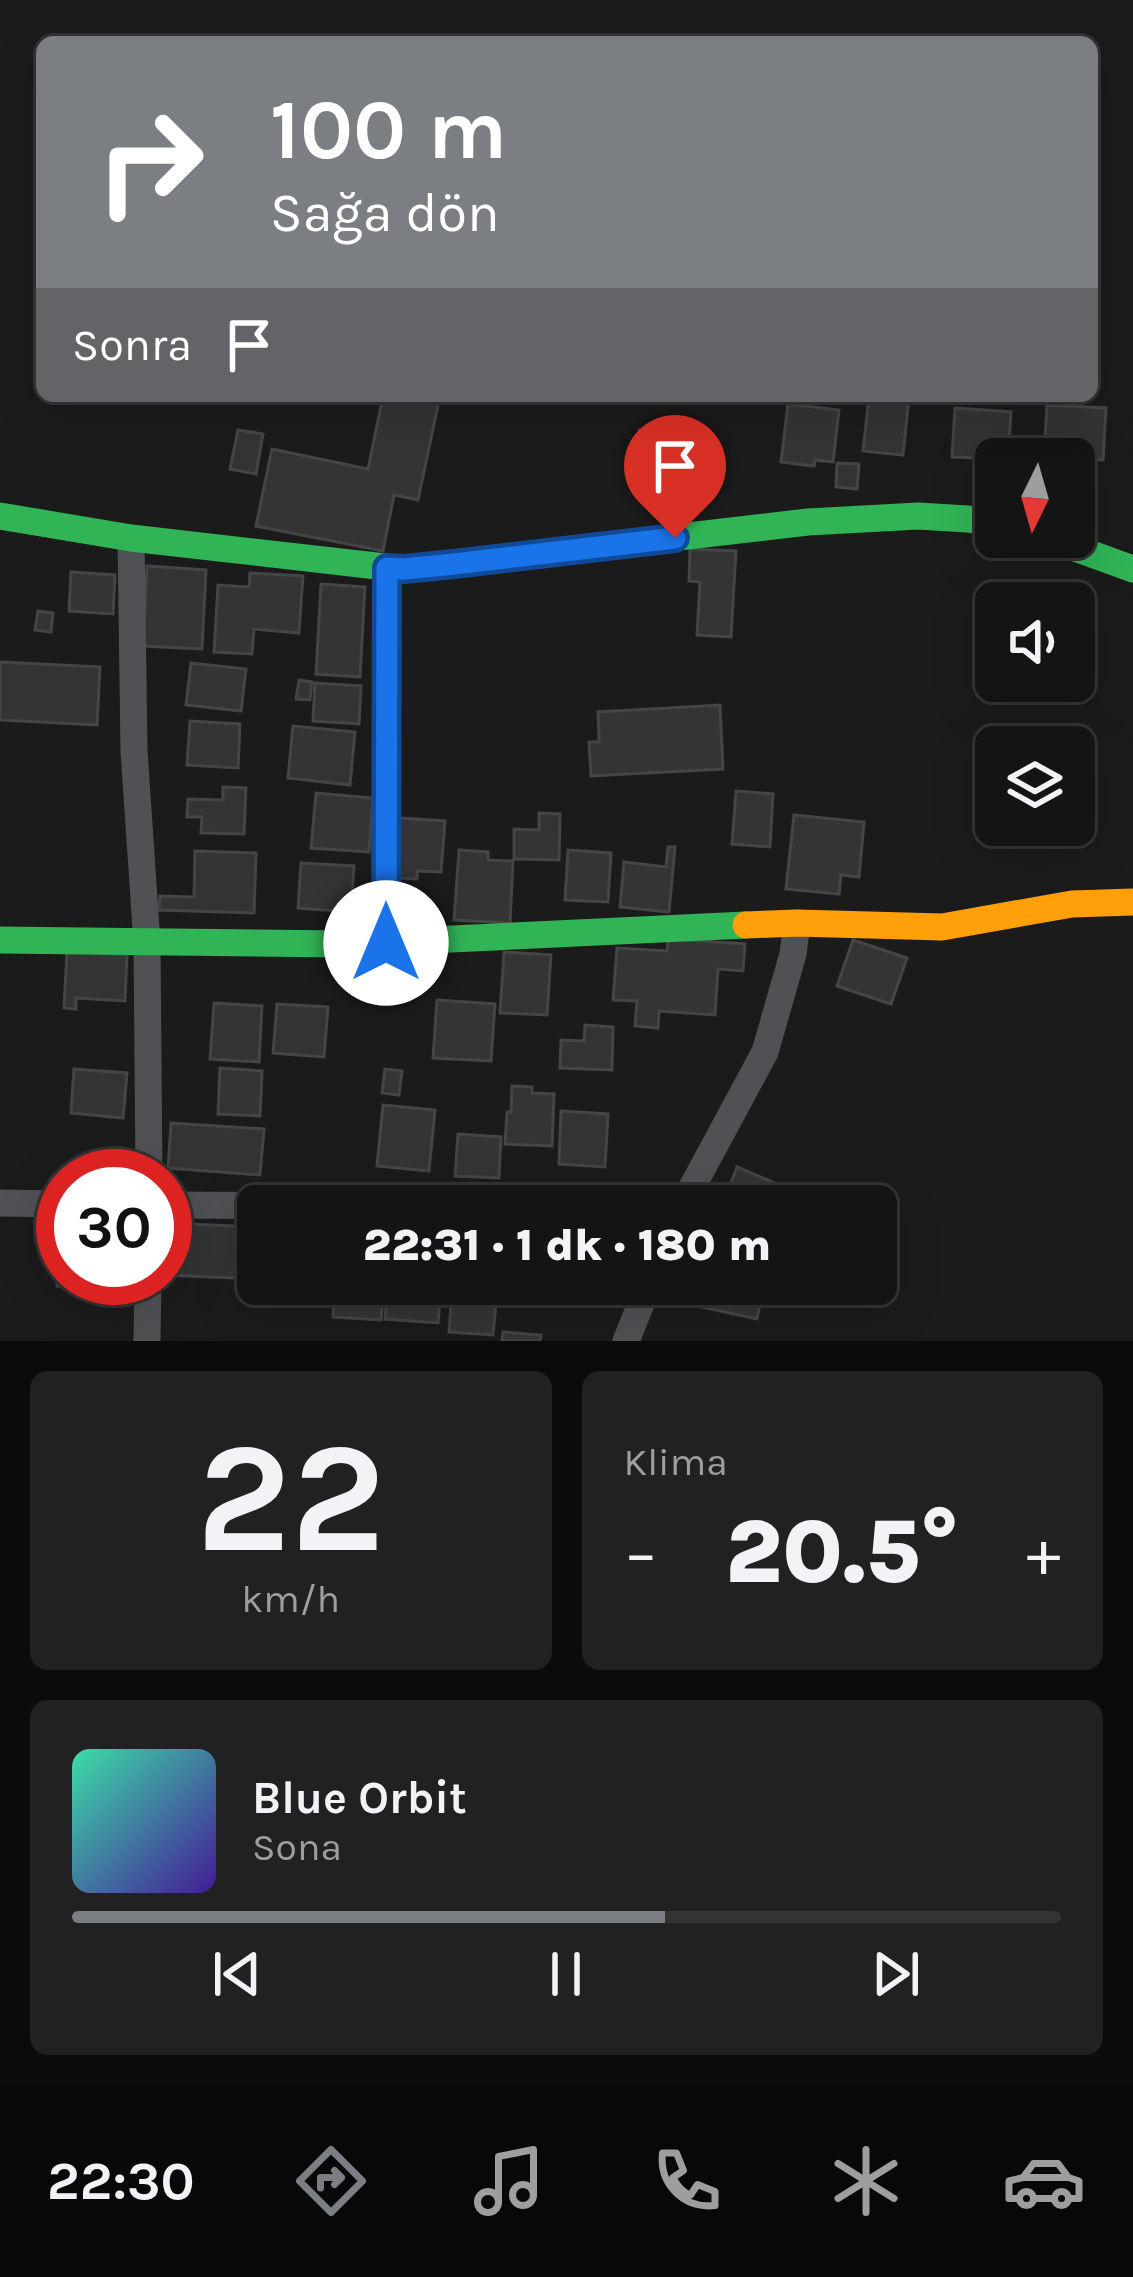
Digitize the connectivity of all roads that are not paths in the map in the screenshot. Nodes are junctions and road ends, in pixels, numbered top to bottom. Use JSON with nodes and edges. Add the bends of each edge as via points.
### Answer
{"nodes":[{"id":1,"x":0,"y":516,"type":"edge"},
{"id":2,"x":975,"y":520,"type":"edge"},
{"id":3,"x":131,"y":538,"type":"junction"},
{"id":4,"x":1095,"y":555,"type":"edge"},
{"id":5,"x":387,"y":568,"type":"junction"},
{"id":6,"x":1133,"y":569,"type":"edge"},
{"id":7,"x":1133,"y":902,"type":"edge"},
{"id":8,"x":797,"y":923,"type":"junction"},
{"id":9,"x":0,"y":940,"type":"edge"},
{"id":10,"x":147,"y":943,"type":"junction"},
{"id":11,"x":386,"y":943,"type":"junction"},
{"id":12,"x":149,"y":1149,"type":"edge"},
{"id":13,"x":692,"y":1185,"type":"edge"},
{"id":14,"x":0,"y":1203,"type":"edge"},
{"id":15,"x":36,"y":1204,"type":"edge"},
{"id":16,"x":192,"y":1205,"type":"edge"},
{"id":17,"x":237,"y":1205,"type":"edge"},
{"id":18,"x":148,"y":1305,"type":"edge"},
{"id":19,"x":641,"y":1305,"type":"edge"},
{"id":20,"x":147,"y":1341,"type":"edge"},
{"id":21,"x":626,"y":1341,"type":"edge"}],
"edges":[{"from":1,"to":3,"type":"street"},
{"from":2,"to":5,"type":"street","via":[[808,522]]},
{"from":3,"to":5,"type":"street"},
{"from":3,"to":10,"type":"street"},
{"from":4,"to":6,"type":"street"},
{"from":5,"to":11,"type":"street"},
{"from":7,"to":8,"type":"street","via":[[942,927]]},
{"from":8,"to":11,"type":"street"},
{"from":8,"to":13,"type":"street","via":[[766,1052]]},
{"from":9,"to":10,"type":"street"},
{"from":10,"to":11,"type":"street"},
{"from":10,"to":12,"type":"street"},
{"from":14,"to":15,"type":"street"},
{"from":16,"to":17,"type":"street"},
{"from":18,"to":20,"type":"street"},
{"from":19,"to":21,"type":"street"}]}
